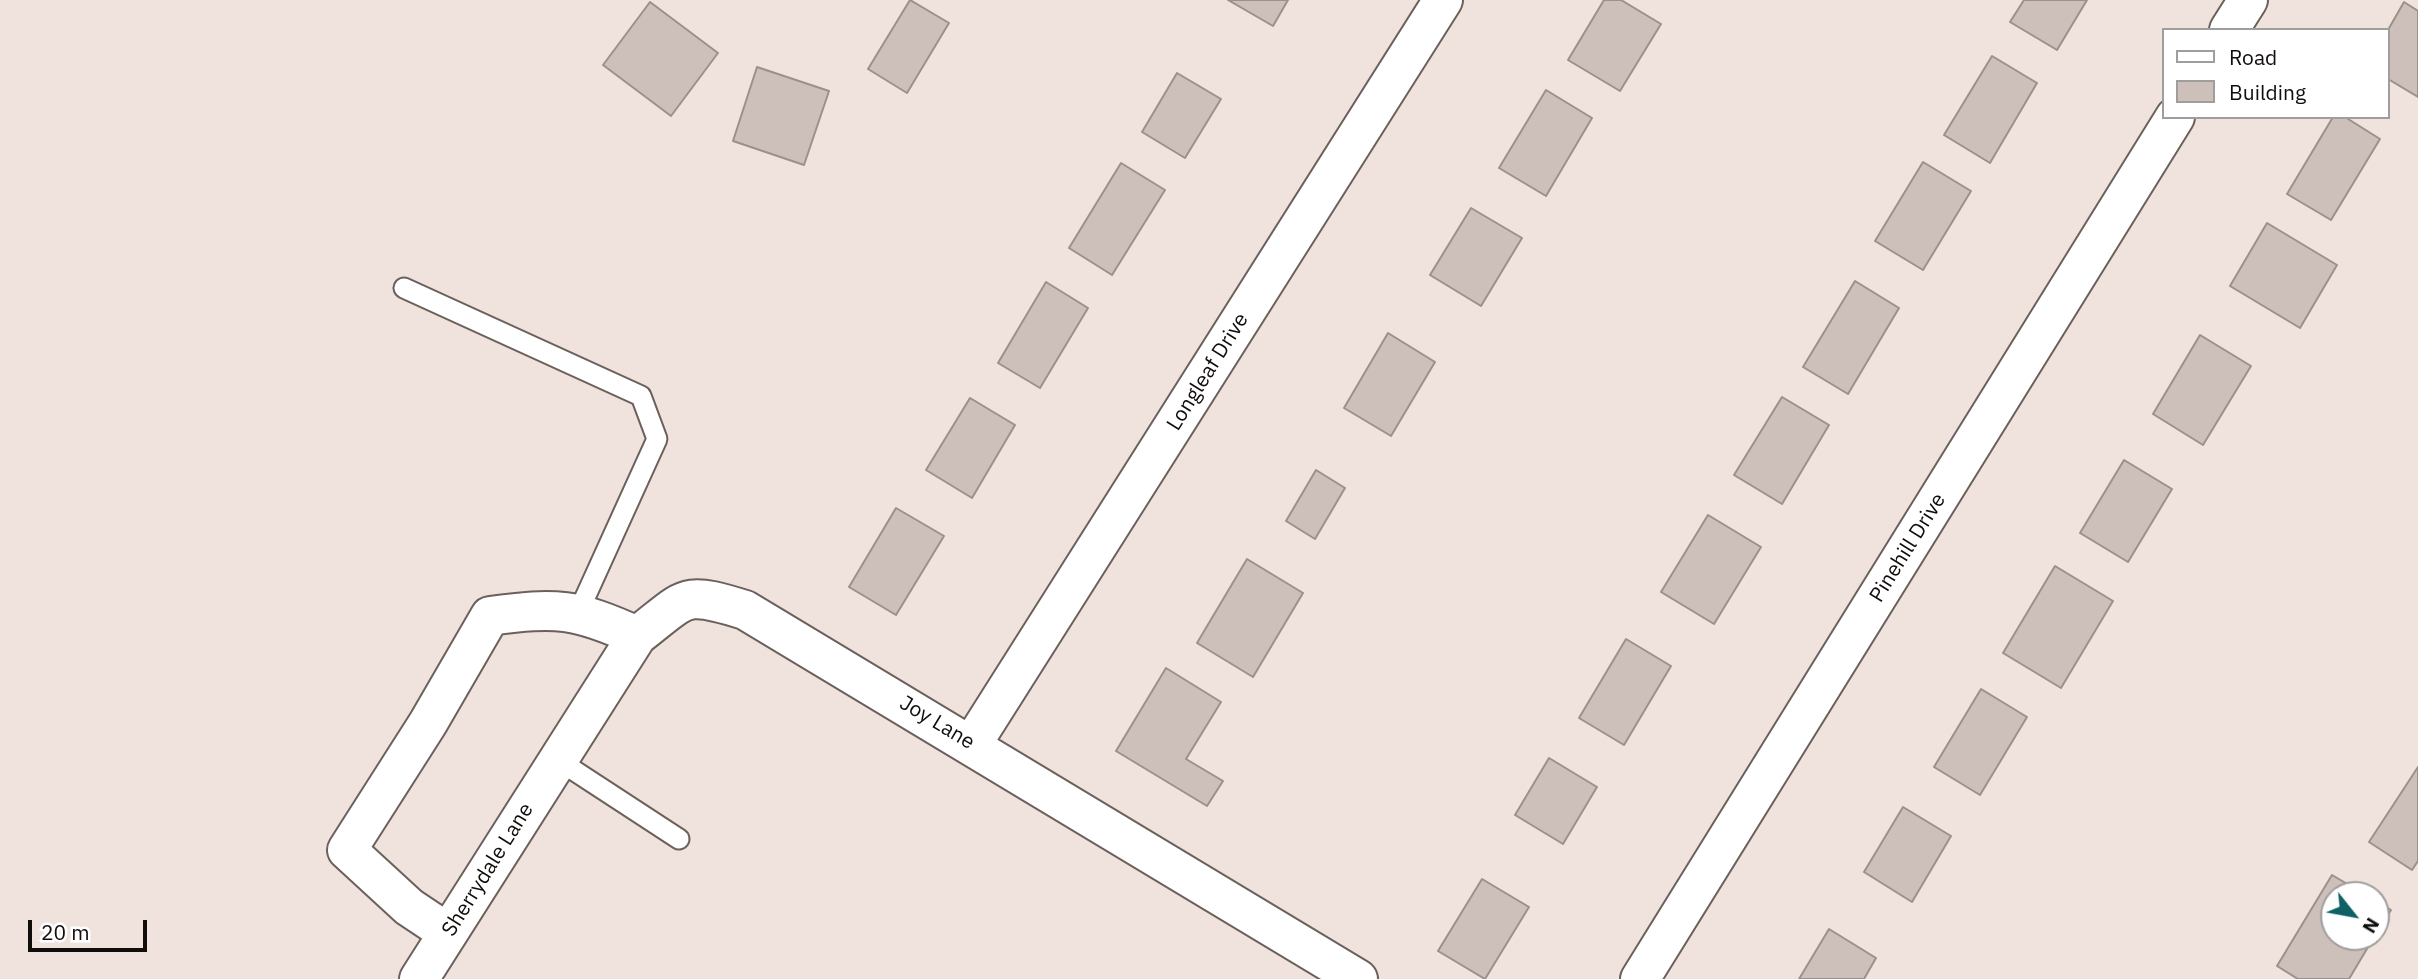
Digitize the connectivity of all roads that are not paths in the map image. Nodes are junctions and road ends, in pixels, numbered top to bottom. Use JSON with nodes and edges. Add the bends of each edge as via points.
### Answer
{"nodes":[{"id":1,"x":1443,"y":0,"type":"edge"},
{"id":2,"x":2248,"y":0,"type":"edge"},
{"id":3,"x":2230,"y":28,"type":"edge"},
{"id":4,"x":2174,"y":119,"type":"edge"},
{"id":5,"x":404,"y":288,"type":"dead end"},
{"id":6,"x":578,"y":613,"type":"junction"},
{"id":7,"x":638,"y":636,"type":"junction"},
{"id":8,"x":972,"y":744,"type":"junction"},
{"id":9,"x":558,"y":760,"type":"junction"},
{"id":10,"x":679,"y":839,"type":"dead end"},
{"id":11,"x":449,"y":933,"type":"junction"},
{"id":12,"x":419,"y":979,"type":"edge"},
{"id":13,"x":1359,"y":979,"type":"edge"},
{"id":14,"x":1640,"y":979,"type":"edge"}],
"edges":[{"from":1,"to":8,"type":"street","name":"Longleaf Drive"},
{"from":2,"to":3,"type":"street"},
{"from":4,"to":14,"type":"street","name":"Pinehill Drive"},
{"from":5,"to":6,"type":"lane","via":[[641,396],[657,439]]},
{"from":6,"to":7,"type":"street"},
{"from":6,"to":11,"type":"street","via":[[547,609],[490,616],[347,850],[409,907]]},
{"from":7,"to":8,"type":"street","name":"Joy Lane","via":[[687,598],[706,598],[745,610]]},
{"from":7,"to":9,"type":"street","name":"Joy Lane"},
{"from":8,"to":13,"type":"street","name":"Joy Lane"},
{"from":9,"to":10,"type":"lane"},
{"from":9,"to":11,"type":"street","name":"Sherrydale Lane"},
{"from":11,"to":12,"type":"street","name":"Sherrydale Lane"}]}
